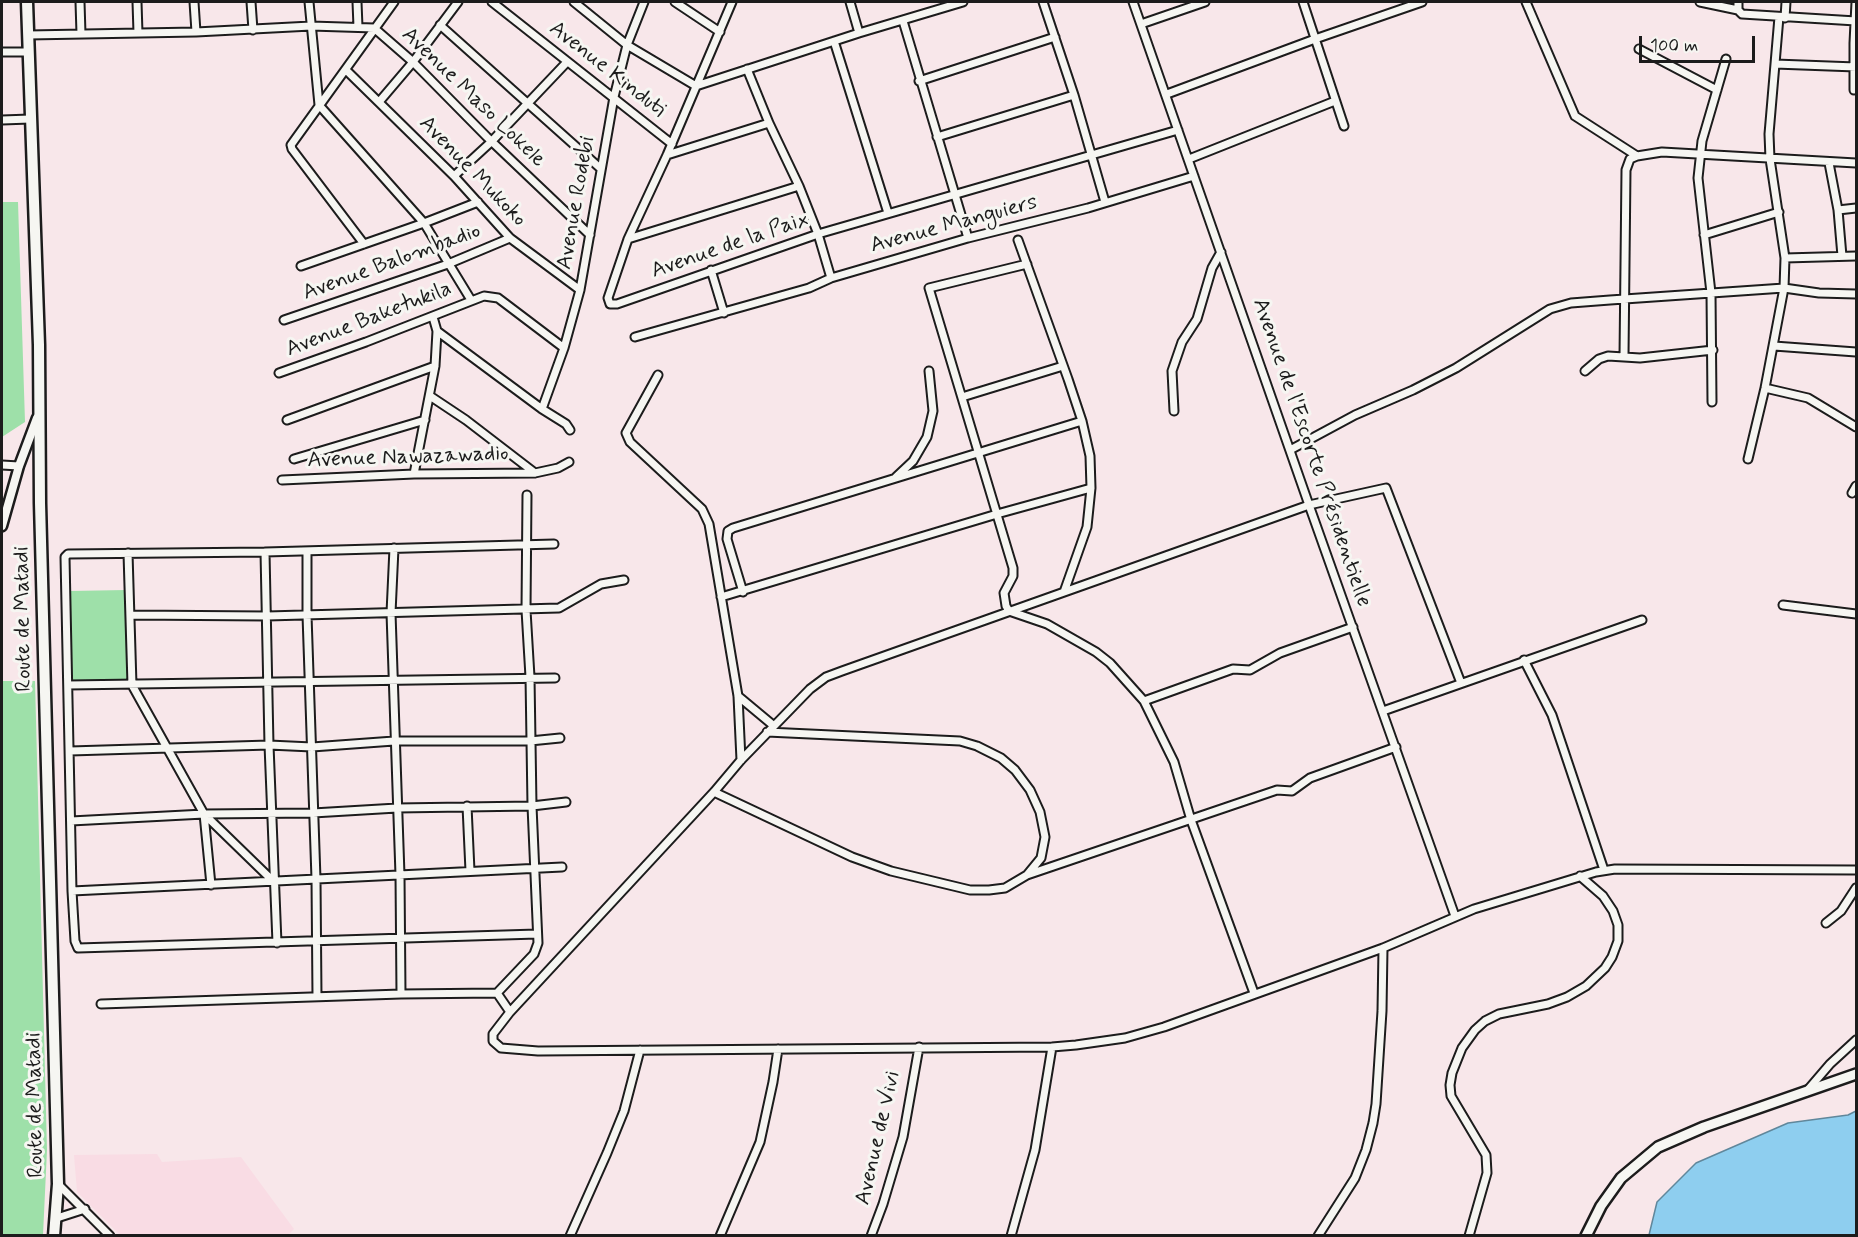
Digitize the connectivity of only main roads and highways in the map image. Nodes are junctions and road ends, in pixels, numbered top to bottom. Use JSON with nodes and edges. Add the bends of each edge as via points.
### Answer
{"nodes":[{"id":1,"x":27,"y":2,"type":"edge"},
{"id":2,"x":1857,"y":1074,"type":"edge"},
{"id":3,"x":54,"y":1236,"type":"edge"},
{"id":4,"x":1587,"y":1236,"type":"edge"}],
"edges":[{"from":1,"to":3,"type":"main road","name":"Route de Matadi","via":[[58,1184]]},
{"from":2,"to":4,"type":"main road","via":[[1658,1147],[1621,1178],[1601,1206]]}]}
